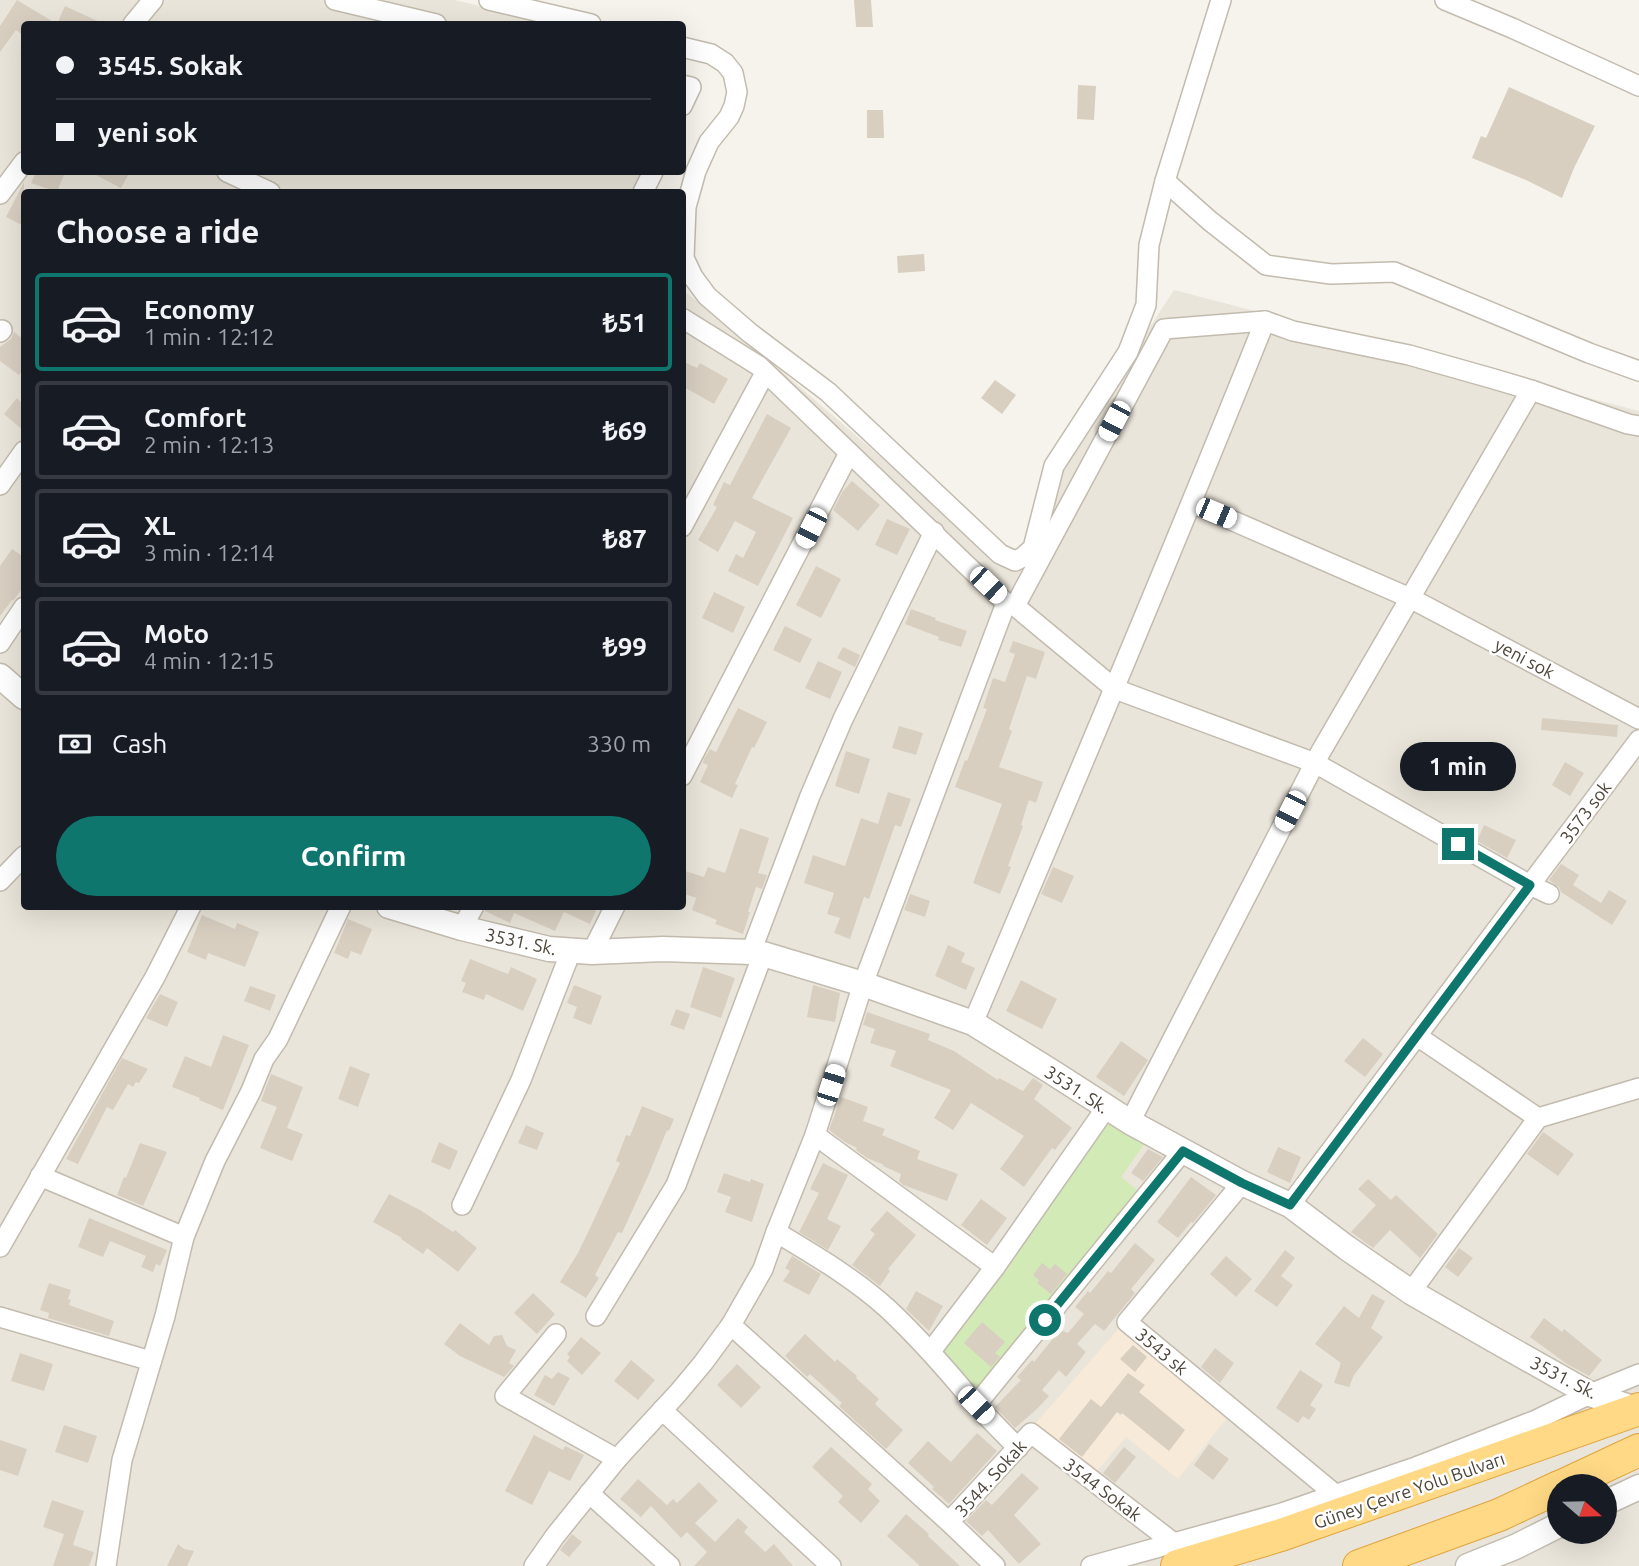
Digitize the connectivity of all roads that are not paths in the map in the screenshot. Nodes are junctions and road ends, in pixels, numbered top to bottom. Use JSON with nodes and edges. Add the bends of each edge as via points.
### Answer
{"nodes":[{"id":1,"x":153,"y":0,"type":"edge"},
{"id":2,"x":335,"y":0,"type":"edge"},
{"id":3,"x":489,"y":0,"type":"edge"},
{"id":4,"x":1221,"y":0,"type":"edge"},
{"id":5,"x":1445,"y":0,"type":"edge"},
{"id":6,"x":136,"y":21,"type":"edge"},
{"id":7,"x":423,"y":21,"type":"edge"},
{"id":8,"x":578,"y":21,"type":"edge"},
{"id":9,"x":686,"y":48,"type":"edge"},
{"id":10,"x":1639,"y":86,"type":"edge"},
{"id":11,"x":21,"y":166,"type":"edge"},
{"id":12,"x":233,"y":175,"type":"edge"},
{"id":13,"x":1166,"y":181,"type":"junction"},
{"id":14,"x":264,"y":189,"type":"edge"},
{"id":15,"x":0,"y":194,"type":"edge"},
{"id":16,"x":686,"y":207,"type":"edge"},
{"id":17,"x":686,"y":262,"type":"edge"},
{"id":18,"x":686,"y":321,"type":"edge"},
{"id":19,"x":1265,"y":321,"type":"junction"},
{"id":20,"x":1639,"y":371,"type":"edge"},
{"id":21,"x":765,"y":373,"type":"junction"},
{"id":22,"x":1531,"y":390,"type":"junction"},
{"id":23,"x":1639,"y":426,"type":"edge"},
{"id":24,"x":849,"y":453,"type":"junction"},
{"id":25,"x":21,"y":455,"type":"edge"},
{"id":26,"x":0,"y":485,"type":"edge"},
{"id":27,"x":1192,"y":503,"type":"junction"},
{"id":28,"x":686,"y":520,"type":"edge"},
{"id":29,"x":934,"y":532,"type":"junction"},
{"id":30,"x":1410,"y":598,"type":"junction"},
{"id":31,"x":1011,"y":604,"type":"junction"},
{"id":32,"x":21,"y":612,"type":"edge"},
{"id":33,"x":0,"y":643,"type":"edge"},
{"id":34,"x":0,"y":676,"type":"edge"},
{"id":35,"x":1115,"y":689,"type":"junction"},
{"id":36,"x":21,"y":694,"type":"edge"},
{"id":37,"x":1639,"y":719,"type":"edge"},
{"id":38,"x":1639,"y":740,"type":"edge"},
{"id":39,"x":1315,"y":763,"type":"junction"},
{"id":40,"x":686,"y":768,"type":"edge"},
{"id":41,"x":21,"y":859,"type":"edge"},
{"id":42,"x":0,"y":881,"type":"edge"},
{"id":43,"x":1530,"y":885,"type":"junction"},
{"id":44,"x":1549,"y":894,"type":"dead end"},
{"id":45,"x":189,"y":910,"type":"edge"},
{"id":46,"x":339,"y":910,"type":"edge"},
{"id":47,"x":402,"y":910,"type":"edge"},
{"id":48,"x":472,"y":910,"type":"edge"},
{"id":49,"x":612,"y":910,"type":"edge"},
{"id":50,"x":462,"y":928,"type":"junction"},
{"id":51,"x":581,"y":952,"type":"junction"},
{"id":52,"x":757,"y":953,"type":"junction"},
{"id":53,"x":863,"y":984,"type":"junction"},
{"id":54,"x":973,"y":1023,"type":"junction"},
{"id":55,"x":1417,"y":1036,"type":"junction"},
{"id":56,"x":1639,"y":1088,"type":"edge"},
{"id":57,"x":1106,"y":1108,"type":"junction"},
{"id":58,"x":1538,"y":1118,"type":"junction"},
{"id":59,"x":1129,"y":1122,"type":"junction"},
{"id":60,"x":815,"y":1135,"type":"junction"},
{"id":61,"x":1183,"y":1151,"type":"junction"},
{"id":62,"x":40,"y":1176,"type":"junction"},
{"id":63,"x":1242,"y":1183,"type":"junction"},
{"id":64,"x":1290,"y":1205,"type":"junction"},
{"id":65,"x":462,"y":1206,"type":"dead end"},
{"id":66,"x":776,"y":1232,"type":"junction"},
{"id":67,"x":184,"y":1237,"type":"junction"},
{"id":68,"x":0,"y":1247,"type":"edge"},
{"id":69,"x":995,"y":1267,"type":"junction"},
{"id":70,"x":1411,"y":1292,"type":"junction"},
{"id":71,"x":596,"y":1316,"type":"dead end"},
{"id":72,"x":0,"y":1317,"type":"edge"},
{"id":73,"x":731,"y":1325,"type":"junction"},
{"id":74,"x":556,"y":1334,"type":"dead end"},
{"id":75,"x":931,"y":1351,"type":"junction"},
{"id":76,"x":150,"y":1361,"type":"junction"},
{"id":77,"x":1639,"y":1374,"type":"edge"},
{"id":78,"x":1590,"y":1394,"type":"junction"},
{"id":79,"x":976,"y":1405,"type":"junction"},
{"id":80,"x":1639,"y":1409,"type":"edge"},
{"id":81,"x":662,"y":1410,"type":"junction"},
{"id":82,"x":1024,"y":1441,"type":"junction"},
{"id":83,"x":1639,"y":1450,"type":"edge"},
{"id":84,"x":617,"y":1460,"type":"junction"},
{"id":85,"x":1587,"y":1474,"type":"edge"},
{"id":86,"x":1639,"y":1487,"type":"edge"},
{"id":87,"x":589,"y":1493,"type":"junction"},
{"id":88,"x":1547,"y":1493,"type":"edge"},
{"id":89,"x":1336,"y":1495,"type":"junction"},
{"id":90,"x":1617,"y":1497,"type":"edge"},
{"id":91,"x":949,"y":1522,"type":"junction"},
{"id":92,"x":1547,"y":1531,"type":"edge"},
{"id":93,"x":1176,"y":1555,"type":"edge"},
{"id":94,"x":106,"y":1566,"type":"edge"},
{"id":95,"x":534,"y":1566,"type":"edge"},
{"id":96,"x":670,"y":1566,"type":"edge"},
{"id":97,"x":831,"y":1566,"type":"edge"},
{"id":98,"x":995,"y":1566,"type":"edge"},
{"id":99,"x":1091,"y":1566,"type":"edge"},
{"id":100,"x":1359,"y":1566,"type":"edge"},
{"id":101,"x":1468,"y":1566,"type":"edge"}],
"edges":[{"from":1,"to":6,"type":"street"},
{"from":2,"to":7,"type":"street"},
{"from":3,"to":8,"type":"street"},
{"from":4,"to":13,"type":"street"},
{"from":5,"to":10,"type":"street"},
{"from":9,"to":16,"type":"street","via":[[725,62],[737,92],[729,117],[709,142],[696,171]]},
{"from":11,"to":15,"type":"street"},
{"from":12,"to":14,"type":"street"},
{"from":13,"to":17,"type":"street","via":[[1149,245],[1146,305],[1129,352],[1054,466],[1033,548],[1015,561],[1000,554],[828,392],[707,296]]},
{"from":13,"to":20,"type":"street","via":[[1266,265],[1331,274],[1394,272]]},
{"from":18,"to":21,"type":"street"},
{"from":19,"to":22,"type":"street"},
{"from":19,"to":27,"type":"street"},
{"from":19,"to":31,"type":"street","via":[[1164,328]]},
{"from":21,"to":24,"type":"street"},
{"from":21,"to":28,"type":"street"},
{"from":22,"to":23,"type":"street"},
{"from":22,"to":30,"type":"street"},
{"from":24,"to":29,"type":"street"},
{"from":24,"to":40,"type":"street"},
{"from":25,"to":26,"type":"street"},
{"from":27,"to":30,"type":"street","name":"yeni sok"},
{"from":27,"to":35,"type":"street"},
{"from":29,"to":31,"type":"street"},
{"from":29,"to":52,"type":"street","via":[[810,796]]},
{"from":30,"to":37,"type":"street","name":"yeni sok"},
{"from":30,"to":39,"type":"street"},
{"from":31,"to":35,"type":"street"},
{"from":31,"to":53,"type":"street"},
{"from":32,"to":33,"type":"street"},
{"from":34,"to":36,"type":"street"},
{"from":35,"to":39,"type":"street"},
{"from":35,"to":54,"type":"street"},
{"from":38,"to":43,"type":"street","name":"3573 sok"},
{"from":39,"to":43,"type":"street"},
{"from":39,"to":59,"type":"street"},
{"from":41,"to":42,"type":"street"},
{"from":43,"to":44,"type":"street"},
{"from":43,"to":55,"type":"street","name":"3573 sok"},
{"from":45,"to":62,"type":"street"},
{"from":46,"to":67,"type":"street","via":[[215,1161]]},
{"from":47,"to":50,"type":"street","name":"3531. Sk."},
{"from":48,"to":50,"type":"street"},
{"from":49,"to":51,"type":"street"},
{"from":50,"to":51,"type":"street","name":"3531. Sk."},
{"from":51,"to":52,"type":"street","name":"3531. Sk."},
{"from":51,"to":65,"type":"street"},
{"from":52,"to":53,"type":"street","name":"3531. Sk."},
{"from":52,"to":71,"type":"street","via":[[677,1185]]},
{"from":53,"to":54,"type":"street","name":"3531. Sk."},
{"from":53,"to":60,"type":"street"},
{"from":54,"to":57,"type":"street","name":"3531. Sk."},
{"from":55,"to":58,"type":"street"},
{"from":55,"to":64,"type":"street","name":"3573 sok"},
{"from":56,"to":58,"type":"street"},
{"from":57,"to":59,"type":"street","name":"3531. Sk."},
{"from":57,"to":69,"type":"street"},
{"from":58,"to":70,"type":"street"},
{"from":59,"to":61,"type":"street","name":"3531. Sk."},
{"from":60,"to":66,"type":"street"},
{"from":60,"to":69,"type":"street"},
{"from":61,"to":63,"type":"street","name":"3531. Sk."},
{"from":61,"to":79,"type":"street"},
{"from":62,"to":67,"type":"street"},
{"from":62,"to":68,"type":"street"},
{"from":63,"to":64,"type":"street","name":"3531. Sk."},
{"from":63,"to":89,"type":"street","name":"3543 sk","via":[[1127,1321]]},
{"from":64,"to":70,"type":"street","name":"3531. Sk."},
{"from":66,"to":73,"type":"street","via":[[763,1269]]},
{"from":66,"to":75,"type":"street","name":"3544 Sokak","via":[[886,1307]]},
{"from":67,"to":76,"type":"street"},
{"from":69,"to":75,"type":"street"},
{"from":70,"to":78,"type":"street","name":"3531. Sk."},
{"from":72,"to":76,"type":"street"},
{"from":73,"to":81,"type":"street"},
{"from":73,"to":91,"type":"street"},
{"from":74,"to":84,"type":"street","via":[[505,1395]]},
{"from":75,"to":79,"type":"street","name":"3544 Sokak"},
{"from":76,"to":94,"type":"street","via":[[122,1460]]},
{"from":77,"to":78,"type":"street"},
{"from":78,"to":80,"type":"street","name":"3531. Sk."},
{"from":78,"to":89,"type":"street","via":[[1536,1420]]},
{"from":79,"to":82,"type":"street","name":"3544 Sokak"},
{"from":80,"to":93,"type":"highway","name":"Güney Çevre Yolu Bulvarı","via":[[1281,1535]]},
{"from":81,"to":84,"type":"street"},
{"from":81,"to":97,"type":"street"},
{"from":82,"to":91,"type":"street","name":"3544. Sokak"},
{"from":82,"to":93,"type":"street","name":"3544 Sokak"},
{"from":83,"to":85,"type":"highway"},
{"from":84,"to":87,"type":"street"},
{"from":86,"to":90,"type":"street"},
{"from":87,"to":95,"type":"street"},
{"from":87,"to":96,"type":"street"},
{"from":88,"to":100,"type":"highway"},
{"from":89,"to":93,"type":"street"},
{"from":91,"to":98,"type":"street"},
{"from":92,"to":101,"type":"street"},
{"from":93,"to":99,"type":"street"}]}
